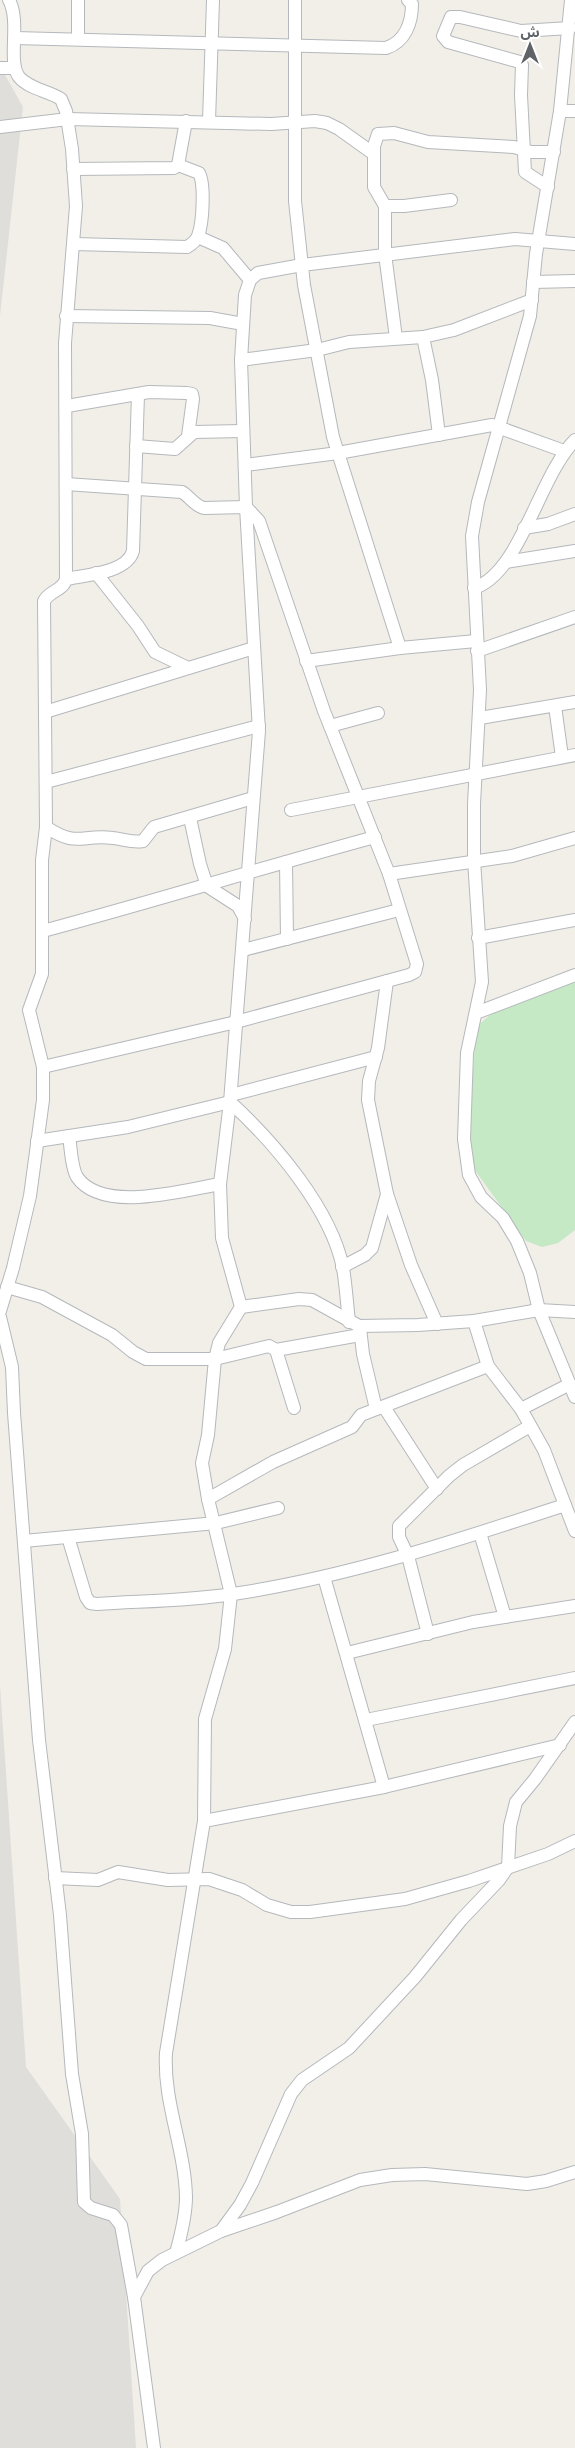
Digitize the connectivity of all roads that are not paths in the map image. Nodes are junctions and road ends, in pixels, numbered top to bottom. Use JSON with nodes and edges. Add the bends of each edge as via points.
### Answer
{"nodes":[{"id":1,"x":9,"y":0,"type":"edge"},
{"id":2,"x":78,"y":0,"type":"edge"},
{"id":3,"x":212,"y":0,"type":"edge"},
{"id":4,"x":295,"y":0,"type":"edge"},
{"id":5,"x":408,"y":0,"type":"edge"},
{"id":6,"x":571,"y":0,"type":"edge"},
{"id":7,"x":570,"y":28,"type":"junction"},
{"id":8,"x":14,"y":38,"type":"junction"},
{"id":9,"x":78,"y":39,"type":"junction"},
{"id":10,"x":211,"y":42,"type":"junction"},
{"id":11,"x":294,"y":45,"type":"junction"},
{"id":12,"x":0,"y":68,"type":"edge"},
{"id":13,"x":15,"y":68,"type":"junction"},
{"id":14,"x":560,"y":111,"type":"junction"},
{"id":15,"x":575,"y":111,"type":"edge"},
{"id":16,"x":68,"y":120,"type":"junction"},
{"id":17,"x":186,"y":121,"type":"junction"},
{"id":18,"x":209,"y":121,"type":"junction"},
{"id":19,"x":295,"y":122,"type":"junction"},
{"id":20,"x":0,"y":127,"type":"edge"},
{"id":21,"x":523,"y":149,"type":"junction"},
{"id":22,"x":554,"y":152,"type":"junction"},
{"id":23,"x":374,"y":154,"type":"junction"},
{"id":24,"x":178,"y":165,"type":"junction"},
{"id":25,"x":73,"y":169,"type":"junction"},
{"id":26,"x":548,"y":187,"type":"junction"},
{"id":27,"x":451,"y":200,"type":"dead end"},
{"id":28,"x":385,"y":206,"type":"junction"},
{"id":29,"x":198,"y":236,"type":"junction"},
{"id":30,"x":538,"y":240,"type":"junction"},
{"id":31,"x":74,"y":244,"type":"junction"},
{"id":32,"x":575,"y":244,"type":"edge"},
{"id":33,"x":385,"y":254,"type":"junction"},
{"id":34,"x":302,"y":265,"type":"junction"},
{"id":35,"x":250,"y":280,"type":"junction"},
{"id":36,"x":575,"y":281,"type":"edge"},
{"id":37,"x":533,"y":282,"type":"junction"},
{"id":38,"x":532,"y":300,"type":"junction"},
{"id":39,"x":66,"y":316,"type":"junction"},
{"id":40,"x":243,"y":324,"type":"junction"},
{"id":41,"x":423,"y":337,"type":"junction"},
{"id":42,"x":396,"y":338,"type":"junction"},
{"id":43,"x":317,"y":350,"type":"junction"},
{"id":44,"x":241,"y":360,"type":"junction"},
{"id":45,"x":138,"y":394,"type":"junction"},
{"id":46,"x":67,"y":406,"type":"junction"},
{"id":47,"x":499,"y":427,"type":"junction"},
{"id":48,"x":244,"y":431,"type":"junction"},
{"id":49,"x":439,"y":435,"type":"junction"},
{"id":50,"x":188,"y":436,"type":"junction"},
{"id":51,"x":575,"y":440,"type":"edge"},
{"id":52,"x":136,"y":446,"type":"junction"},
{"id":53,"x":564,"y":451,"type":"junction"},
{"id":54,"x":338,"y":453,"type":"junction"},
{"id":55,"x":245,"y":465,"type":"junction"},
{"id":56,"x":66,"y":484,"type":"junction"},
{"id":57,"x":135,"y":488,"type":"junction"},
{"id":58,"x":246,"y":507,"type":"junction"},
{"id":59,"x":575,"y":514,"type":"edge"},
{"id":60,"x":524,"y":528,"type":"junction"},
{"id":61,"x":575,"y":551,"type":"edge"},
{"id":62,"x":506,"y":562,"type":"junction"},
{"id":63,"x":96,"y":573,"type":"junction"},
{"id":64,"x":66,"y":579,"type":"junction"},
{"id":65,"x":474,"y":588,"type":"junction"},
{"id":66,"x":575,"y":617,"type":"edge"},
{"id":67,"x":477,"y":646,"type":"junction"},
{"id":68,"x":254,"y":648,"type":"junction"},
{"id":69,"x":400,"y":648,"type":"junction"},
{"id":70,"x":306,"y":662,"type":"junction"},
{"id":71,"x":188,"y":668,"type":"junction"},
{"id":72,"x":575,"y":702,"type":"edge"},
{"id":73,"x":556,"y":706,"type":"junction"},
{"id":74,"x":45,"y":712,"type":"junction"},
{"id":75,"x":378,"y":713,"type":"dead end"},
{"id":76,"x":480,"y":718,"type":"junction"},
{"id":77,"x":259,"y":726,"type":"junction"},
{"id":78,"x":330,"y":726,"type":"junction"},
{"id":79,"x":569,"y":756,"type":"edge"},
{"id":80,"x":476,"y":772,"type":"junction"},
{"id":81,"x":46,"y":782,"type":"junction"},
{"id":82,"x":359,"y":797,"type":"junction"},
{"id":83,"x":253,"y":798,"type":"junction"},
{"id":84,"x":291,"y":810,"type":"dead end"},
{"id":85,"x":190,"y":818,"type":"junction"},
{"id":86,"x":46,"y":827,"type":"junction"},
{"id":87,"x":375,"y":837,"type":"junction"},
{"id":88,"x":575,"y":838,"type":"edge"},
{"id":89,"x":474,"y":860,"type":"junction"},
{"id":90,"x":286,"y":862,"type":"junction"},
{"id":91,"x":248,"y":872,"type":"junction"},
{"id":92,"x":389,"y":874,"type":"junction"},
{"id":93,"x":207,"y":886,"type":"junction"},
{"id":94,"x":399,"y":910,"type":"junction"},
{"id":95,"x":245,"y":919,"type":"junction"},
{"id":96,"x":575,"y":920,"type":"edge"},
{"id":97,"x":43,"y":931,"type":"junction"},
{"id":98,"x":478,"y":938,"type":"junction"},
{"id":99,"x":287,"y":939,"type":"junction"},
{"id":100,"x":243,"y":950,"type":"junction"},
{"id":101,"x":575,"y":975,"type":"edge"},
{"id":102,"x":387,"y":981,"type":"junction"},
{"id":103,"x":476,"y":1013,"type":"junction"},
{"id":104,"x":236,"y":1022,"type":"junction"},
{"id":105,"x":376,"y":1057,"type":"junction"},
{"id":106,"x":43,"y":1066,"type":"junction"},
{"id":107,"x":231,"y":1098,"type":"junction"},
{"id":108,"x":69,"y":1136,"type":"junction"},
{"id":109,"x":37,"y":1141,"type":"junction"},
{"id":110,"x":220,"y":1184,"type":"junction"},
{"id":111,"x":386,"y":1194,"type":"junction"},
{"id":112,"x":342,"y":1267,"type":"junction"},
{"id":113,"x":7,"y":1287,"type":"junction"},
{"id":114,"x":241,"y":1307,"type":"junction"},
{"id":115,"x":539,"y":1310,"type":"junction"},
{"id":116,"x":0,"y":1311,"type":"edge"},
{"id":117,"x":575,"y":1312,"type":"edge"},
{"id":118,"x":0,"y":1317,"type":"edge"},
{"id":119,"x":474,"y":1321,"type":"junction"},
{"id":120,"x":437,"y":1324,"type":"junction"},
{"id":121,"x":356,"y":1328,"type":"junction"},
{"id":122,"x":276,"y":1350,"type":"junction"},
{"id":123,"x":215,"y":1358,"type":"junction"},
{"id":124,"x":488,"y":1366,"type":"junction"},
{"id":125,"x":570,"y":1384,"type":"junction"},
{"id":126,"x":575,"y":1397,"type":"edge"},
{"id":127,"x":294,"y":1408,"type":"dead end"},
{"id":128,"x":380,"y":1408,"type":"junction"},
{"id":129,"x":521,"y":1409,"type":"junction"},
{"id":130,"x":530,"y":1426,"type":"junction"},
{"id":131,"x":437,"y":1489,"type":"junction"},
{"id":132,"x":208,"y":1499,"type":"junction"},
{"id":133,"x":565,"y":1505,"type":"junction"},
{"id":134,"x":278,"y":1508,"type":"dead end"},
{"id":135,"x":216,"y":1523,"type":"junction"},
{"id":136,"x":574,"y":1527,"type":"edge"},
{"id":137,"x":480,"y":1533,"type":"junction"},
{"id":138,"x":68,"y":1537,"type":"junction"},
{"id":139,"x":24,"y":1541,"type":"junction"},
{"id":140,"x":408,"y":1556,"type":"junction"},
{"id":141,"x":324,"y":1577,"type":"junction"},
{"id":142,"x":231,"y":1594,"type":"junction"},
{"id":143,"x":575,"y":1606,"type":"edge"},
{"id":144,"x":505,"y":1617,"type":"junction"},
{"id":145,"x":428,"y":1634,"type":"junction"},
{"id":146,"x":347,"y":1653,"type":"junction"},
{"id":147,"x":575,"y":1678,"type":"edge"},
{"id":148,"x":366,"y":1720,"type":"junction"},
{"id":149,"x":575,"y":1722,"type":"edge"},
{"id":150,"x":560,"y":1745,"type":"junction"},
{"id":151,"x":384,"y":1787,"type":"junction"},
{"id":152,"x":204,"y":1821,"type":"junction"},
{"id":153,"x":575,"y":1841,"type":"edge"},
{"id":154,"x":508,"y":1867,"type":"junction"},
{"id":155,"x":56,"y":1878,"type":"junction"},
{"id":156,"x":193,"y":1881,"type":"junction"},
{"id":157,"x":575,"y":2172,"type":"edge"},
{"id":158,"x":221,"y":2231,"type":"junction"},
{"id":159,"x":176,"y":2253,"type":"junction"},
{"id":160,"x":134,"y":2297,"type":"junction"},
{"id":161,"x":154,"y":2448,"type":"edge"}],
"edges":[{"from":1,"to":8,"type":"street","via":[[16,22]]},
{"from":2,"to":9,"type":"street"},
{"from":3,"to":10,"type":"street"},
{"from":4,"to":11,"type":"street"},
{"from":5,"to":11,"type":"street","via":[[412,4],[412,17],[404,36],[394,46]]},
{"from":6,"to":7,"type":"street"},
{"from":7,"to":14,"type":"street"},
{"from":7,"to":21,"type":"street","via":[[521,31],[460,17],[451,18],[445,28],[443,36],[448,42],[522,65]]},
{"from":8,"to":9,"type":"street"},
{"from":8,"to":13,"type":"street"},
{"from":9,"to":10,"type":"street"},
{"from":10,"to":11,"type":"street"},
{"from":10,"to":18,"type":"street"},
{"from":11,"to":19,"type":"street"},
{"from":12,"to":13,"type":"street"},
{"from":13,"to":16,"type":"street","via":[[28,83],[61,99]]},
{"from":14,"to":15,"type":"street"},
{"from":14,"to":22,"type":"street"},
{"from":16,"to":17,"type":"street"},
{"from":16,"to":20,"type":"street"},
{"from":16,"to":25,"type":"street"},
{"from":17,"to":18,"type":"street"},
{"from":17,"to":24,"type":"street"},
{"from":18,"to":19,"type":"street"},
{"from":19,"to":23,"type":"street","via":[[327,123]]},
{"from":19,"to":34,"type":"street","via":[[295,201]]},
{"from":21,"to":22,"type":"street"},
{"from":21,"to":23,"type":"street","via":[[428,142],[383,132],[375,140]]},
{"from":21,"to":26,"type":"street","via":[[525,172]]},
{"from":22,"to":26,"type":"street"},
{"from":23,"to":28,"type":"street","via":[[374,187]]},
{"from":24,"to":25,"type":"street","via":[[168,170]]},
{"from":24,"to":29,"type":"street","via":[[199,172],[203,180]]},
{"from":25,"to":31,"type":"street","via":[[76,206]]},
{"from":26,"to":30,"type":"street"},
{"from":27,"to":28,"type":"street"},
{"from":28,"to":33,"type":"street"},
{"from":29,"to":31,"type":"street","via":[[187,247]]},
{"from":29,"to":35,"type":"street","via":[[223,248]]},
{"from":30,"to":32,"type":"street"},
{"from":30,"to":33,"type":"street","via":[[515,239]]},
{"from":30,"to":37,"type":"street"},
{"from":31,"to":39,"type":"street"},
{"from":33,"to":34,"type":"street"},
{"from":33,"to":42,"type":"street"},
{"from":34,"to":35,"type":"street","via":[[258,273]]},
{"from":34,"to":43,"type":"street"},
{"from":35,"to":40,"type":"street","via":[[245,295]]},
{"from":36,"to":37,"type":"street"},
{"from":37,"to":38,"type":"street"},
{"from":38,"to":41,"type":"street","via":[[454,330]]},
{"from":38,"to":47,"type":"street","via":[[526,335]]},
{"from":39,"to":40,"type":"street","via":[[210,318]]},
{"from":39,"to":46,"type":"street"},
{"from":40,"to":44,"type":"street"},
{"from":41,"to":42,"type":"street"},
{"from":41,"to":49,"type":"street"},
{"from":42,"to":43,"type":"street","via":[[349,342]]},
{"from":43,"to":44,"type":"street"},
{"from":43,"to":54,"type":"street"},
{"from":44,"to":48,"type":"street"},
{"from":45,"to":46,"type":"street"},
{"from":45,"to":50,"type":"street","via":[[192,394]]},
{"from":45,"to":52,"type":"street"},
{"from":46,"to":56,"type":"street"},
{"from":47,"to":49,"type":"street","via":[[492,425]]},
{"from":47,"to":53,"type":"street"},
{"from":47,"to":65,"type":"street","via":[[472,527]]},
{"from":48,"to":50,"type":"street","via":[[194,432]]},
{"from":48,"to":55,"type":"street"},
{"from":49,"to":54,"type":"street"},
{"from":50,"to":52,"type":"street","via":[[175,449]]},
{"from":51,"to":53,"type":"street"},
{"from":52,"to":57,"type":"street"},
{"from":53,"to":60,"type":"street"},
{"from":54,"to":55,"type":"street"},
{"from":54,"to":69,"type":"street"},
{"from":55,"to":58,"type":"street"},
{"from":56,"to":57,"type":"street"},
{"from":56,"to":64,"type":"street"},
{"from":57,"to":58,"type":"street","via":[[182,492],[198,507]]},
{"from":57,"to":63,"type":"street","via":[[131,559],[126,564]]},
{"from":58,"to":68,"type":"street"},
{"from":58,"to":70,"type":"street","via":[[264,532]]},
{"from":59,"to":60,"type":"street"},
{"from":60,"to":62,"type":"street"},
{"from":61,"to":62,"type":"street"},
{"from":62,"to":65,"type":"street","via":[[489,580]]},
{"from":63,"to":64,"type":"street"},
{"from":63,"to":71,"type":"street","via":[[155,652]]},
{"from":64,"to":74,"type":"street","via":[[58,590],[48,594],[44,602]]},
{"from":65,"to":67,"type":"street"},
{"from":66,"to":67,"type":"street"},
{"from":67,"to":69,"type":"street"},
{"from":67,"to":76,"type":"street"},
{"from":68,"to":71,"type":"street"},
{"from":68,"to":77,"type":"street"},
{"from":69,"to":70,"type":"street"},
{"from":70,"to":78,"type":"street"},
{"from":71,"to":74,"type":"street"},
{"from":72,"to":73,"type":"street"},
{"from":73,"to":76,"type":"street"},
{"from":73,"to":79,"type":"street"},
{"from":74,"to":81,"type":"street"},
{"from":75,"to":78,"type":"street"},
{"from":76,"to":80,"type":"street"},
{"from":77,"to":81,"type":"street"},
{"from":77,"to":83,"type":"street"},
{"from":78,"to":82,"type":"street"},
{"from":79,"to":80,"type":"street"},
{"from":80,"to":82,"type":"street"},
{"from":80,"to":89,"type":"street"},
{"from":81,"to":86,"type":"street"},
{"from":82,"to":84,"type":"street"},
{"from":82,"to":87,"type":"street"},
{"from":83,"to":85,"type":"street"},
{"from":83,"to":91,"type":"street"},
{"from":85,"to":86,"type":"street","via":[[154,827],[143,841],[135,842],[106,838],[73,840]]},
{"from":85,"to":93,"type":"street"},
{"from":86,"to":97,"type":"street","via":[[42,860]]},
{"from":87,"to":90,"type":"street"},
{"from":87,"to":92,"type":"street"},
{"from":88,"to":89,"type":"street","via":[[512,856]]},
{"from":89,"to":92,"type":"street"},
{"from":89,"to":98,"type":"street"},
{"from":90,"to":91,"type":"street"},
{"from":90,"to":99,"type":"street"},
{"from":91,"to":93,"type":"street"},
{"from":91,"to":95,"type":"street"},
{"from":92,"to":94,"type":"street"},
{"from":93,"to":95,"type":"street","via":[[238,906]]},
{"from":93,"to":97,"type":"street"},
{"from":94,"to":99,"type":"street"},
{"from":94,"to":102,"type":"street","via":[[417,964],[416,972]]},
{"from":95,"to":100,"type":"street"},
{"from":96,"to":98,"type":"street"},
{"from":97,"to":106,"type":"street","via":[[42,974],[29,1010]]},
{"from":98,"to":103,"type":"street","via":[[482,982]]},
{"from":99,"to":100,"type":"street"},
{"from":100,"to":104,"type":"street"},
{"from":101,"to":103,"type":"street"},
{"from":102,"to":104,"type":"street"},
{"from":102,"to":105,"type":"street"},
{"from":103,"to":115,"type":"street","via":[[467,1053],[465,1087],[464,1139],[470,1175],[481,1196],[503,1218],[517,1241],[530,1273]]},
{"from":104,"to":106,"type":"street"},
{"from":104,"to":107,"type":"street"},
{"from":105,"to":107,"type":"street"},
{"from":105,"to":111,"type":"street","via":[[368,1100]]},
{"from":106,"to":109,"type":"street"},
{"from":107,"to":108,"type":"street","via":[[128,1127]]},
{"from":107,"to":110,"type":"street"},
{"from":107,"to":112,"type":"street","via":[[275,1145],[324,1215]]},
{"from":108,"to":109,"type":"street"},
{"from":108,"to":110,"type":"street","via":[[76,1176],[84,1185],[99,1192],[140,1198]]},
{"from":109,"to":113,"type":"street","via":[[30,1196]]},
{"from":110,"to":114,"type":"street","via":[[222,1238]]},
{"from":111,"to":112,"type":"street","via":[[372,1248]]},
{"from":111,"to":120,"type":"street"},
{"from":112,"to":121,"type":"street"},
{"from":113,"to":116,"type":"street"},
{"from":113,"to":123,"type":"street","via":[[42,1297],[112,1335],[146,1359]]},
{"from":114,"to":121,"type":"street","via":[[312,1300]]},
{"from":114,"to":123,"type":"street","via":[[219,1343]]},
{"from":115,"to":117,"type":"street"},
{"from":115,"to":119,"type":"street"},
{"from":115,"to":125,"type":"street"},
{"from":118,"to":139,"type":"street","via":[[12,1368]]},
{"from":119,"to":120,"type":"street"},
{"from":119,"to":124,"type":"street"},
{"from":120,"to":121,"type":"street"},
{"from":121,"to":122,"type":"street"},
{"from":121,"to":128,"type":"street"},
{"from":122,"to":123,"type":"street","via":[[269,1346]]},
{"from":122,"to":127,"type":"street"},
{"from":123,"to":132,"type":"street","via":[[208,1435],[202,1463]]},
{"from":124,"to":128,"type":"street"},
{"from":124,"to":129,"type":"street"},
{"from":125,"to":126,"type":"street"},
{"from":125,"to":129,"type":"street"},
{"from":128,"to":131,"type":"street"},
{"from":128,"to":132,"type":"street","via":[[361,1415],[352,1427],[273,1462]]},
{"from":129,"to":130,"type":"street"},
{"from":130,"to":131,"type":"street","via":[[463,1465]]},
{"from":130,"to":133,"type":"street","via":[[544,1450]]},
{"from":131,"to":140,"type":"street","via":[[400,1526],[399,1537]]},
{"from":132,"to":135,"type":"street"},
{"from":133,"to":136,"type":"street"},
{"from":133,"to":137,"type":"street"},
{"from":134,"to":135,"type":"street"},
{"from":135,"to":138,"type":"street"},
{"from":135,"to":142,"type":"street"},
{"from":137,"to":140,"type":"street"},
{"from":137,"to":144,"type":"street"},
{"from":138,"to":139,"type":"street"},
{"from":138,"to":142,"type":"street","via":[[90,1603]]},
{"from":139,"to":155,"type":"street","via":[[39,1740]]},
{"from":140,"to":141,"type":"street"},
{"from":140,"to":145,"type":"street"},
{"from":141,"to":142,"type":"street"},
{"from":141,"to":146,"type":"street"},
{"from":142,"to":152,"type":"street","via":[[225,1649],[205,1719]]},
{"from":143,"to":144,"type":"street"},
{"from":144,"to":145,"type":"street"},
{"from":145,"to":146,"type":"street"},
{"from":146,"to":148,"type":"street"},
{"from":147,"to":148,"type":"street"},
{"from":148,"to":151,"type":"street"},
{"from":149,"to":150,"type":"street"},
{"from":150,"to":151,"type":"street"},
{"from":150,"to":154,"type":"street","via":[[516,1802],[510,1826]]},
{"from":151,"to":152,"type":"street"},
{"from":152,"to":156,"type":"street"},
{"from":153,"to":154,"type":"street"},
{"from":154,"to":156,"type":"street","via":[[405,1899],[310,1912],[291,1912],[267,1905],[242,1890],[209,1879]]},
{"from":154,"to":158,"type":"street","via":[[415,1978],[349,2048],[302,2080],[292,2094],[240,2206]]},
{"from":155,"to":156,"type":"street","via":[[98,1880],[118,1872]]},
{"from":155,"to":160,"type":"street","via":[[72,2074],[82,2134],[84,2202],[91,2208],[113,2215],[121,2225]]},
{"from":156,"to":159,"type":"street","via":[[164,2074],[186,2195]]},
{"from":157,"to":158,"type":"street","via":[[526,2184],[424,2174],[360,2180]]},
{"from":158,"to":159,"type":"street"},
{"from":159,"to":160,"type":"street","via":[[148,2271]]},
{"from":160,"to":161,"type":"street"}]}
